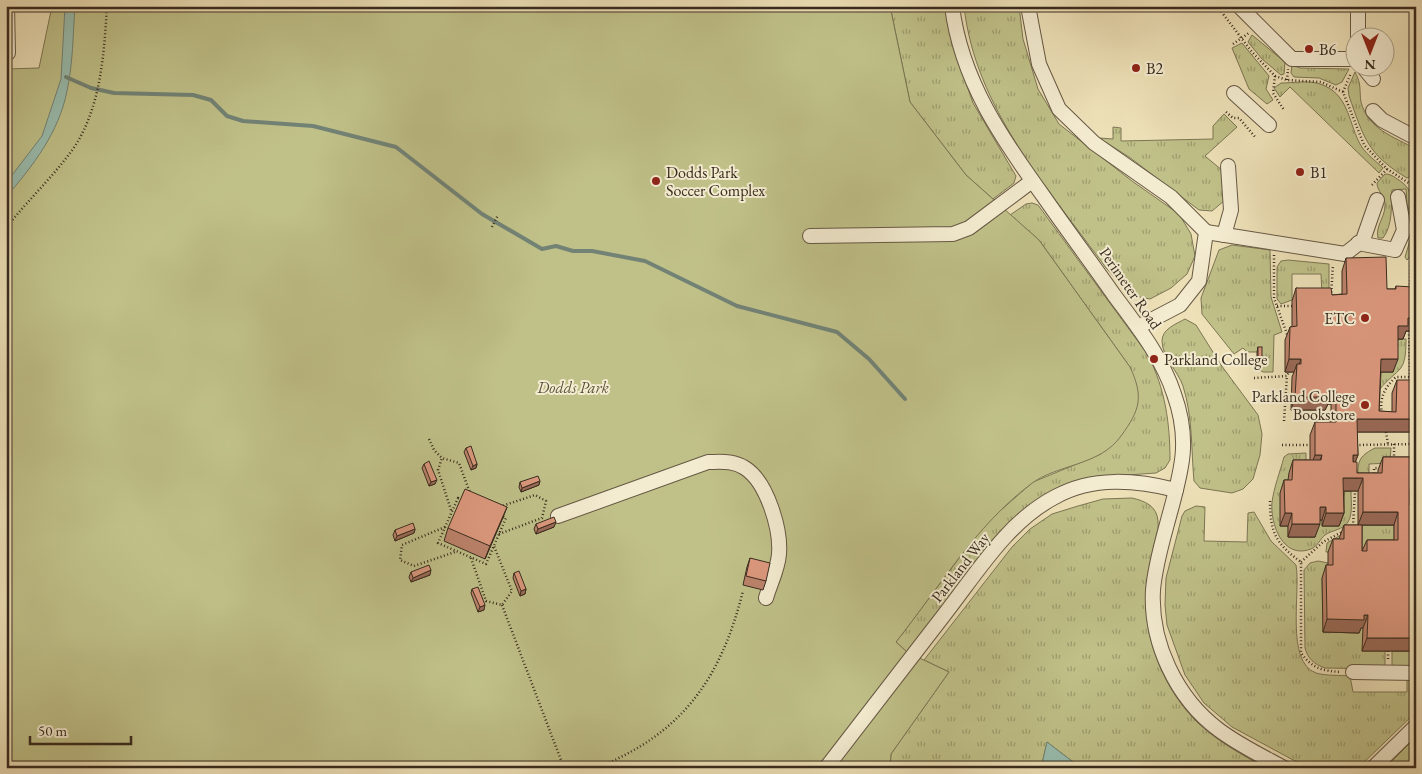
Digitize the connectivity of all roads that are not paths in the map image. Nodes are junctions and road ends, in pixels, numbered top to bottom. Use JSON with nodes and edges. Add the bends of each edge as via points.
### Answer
{"nodes":[{"id":1,"x":7,"y":6,"type":"edge"},
{"id":2,"x":952,"y":6,"type":"edge"},
{"id":3,"x":1028,"y":6,"type":"edge"},
{"id":4,"x":1239,"y":6,"type":"edge"},
{"id":5,"x":1358,"y":6,"type":"edge"},
{"id":6,"x":1358,"y":28,"type":"edge"},
{"id":7,"x":8,"y":53,"type":"dead end"},
{"id":8,"x":1344,"y":64,"type":"edge"},
{"id":9,"x":1234,"y":93,"type":"dead end"},
{"id":10,"x":1373,"y":111,"type":"dead end"},
{"id":11,"x":1269,"y":125,"type":"dead end"},
{"id":12,"x":1416,"y":138,"type":"edge"},
{"id":13,"x":1228,"y":166,"type":"dead end"},
{"id":14,"x":1032,"y":181,"type":"junction"},
{"id":15,"x":1398,"y":197,"type":"dead end"},
{"id":16,"x":1377,"y":200,"type":"dead end"},
{"id":17,"x":1206,"y":232,"type":"junction"},
{"id":18,"x":1224,"y":235,"type":"junction"},
{"id":19,"x":810,"y":236,"type":"dead end"},
{"id":20,"x":1358,"y":243,"type":"junction"},
{"id":21,"x":1138,"y":327,"type":"junction"},
{"id":22,"x":1176,"y":490,"type":"junction"},
{"id":23,"x":558,"y":516,"type":"dead end"},
{"id":24,"x":766,"y":598,"type":"dead end"},
{"id":25,"x":1353,"y":672,"type":"road end"},
{"id":26,"x":1416,"y":673,"type":"edge"},
{"id":27,"x":1416,"y":726,"type":"edge"},
{"id":28,"x":826,"y":768,"type":"edge"},
{"id":29,"x":1284,"y":768,"type":"edge"},
{"id":30,"x":1373,"y":768,"type":"edge"}],
"edges":[{"from":1,"to":7,"type":"street"},
{"from":2,"to":14,"type":"street","name":"Perimeter Road","via":[[958,38],[976,91],[988,116]]},
{"from":3,"to":17,"type":"street","via":[[1039,64],[1058,109],[1094,143],[1171,196]]},
{"from":4,"to":8,"type":"street","via":[[1292,58]]},
{"from":5,"to":6,"type":"street"},
{"from":9,"to":11,"type":"street"},
{"from":10,"to":12,"type":"street","via":[[1382,120]]},
{"from":13,"to":18,"type":"street","via":[[1231,210]]},
{"from":14,"to":19,"type":"street","via":[[969,228],[953,234]]},
{"from":14,"to":21,"type":"street","name":"Perimeter Road"},
{"from":15,"to":20,"type":"street","via":[[1404,230],[1394,250]]},
{"from":16,"to":20,"type":"street","via":[[1363,240]]},
{"from":17,"to":18,"type":"street"},
{"from":17,"to":21,"type":"street","via":[[1198,281],[1180,305]]},
{"from":18,"to":20,"type":"street","via":[[1346,254]]},
{"from":21,"to":22,"type":"street","name":"Perimeter Road","via":[[1167,374],[1180,418],[1184,458]]},
{"from":22,"to":28,"type":"street","name":"Parkland Way","via":[[1126,481],[1090,484],[1055,496],[1032,511],[996,549]]},
{"from":22,"to":29,"type":"street","name":"Perimeter Road","via":[[1153,588],[1154,614],[1166,662],[1180,688],[1202,716],[1244,746]]},
{"from":23,"to":24,"type":"street","via":[[708,462],[729,462],[744,467],[756,477],[779,532],[779,556]]},
{"from":25,"to":26,"type":"street"},
{"from":27,"to":30,"type":"street"}]}
